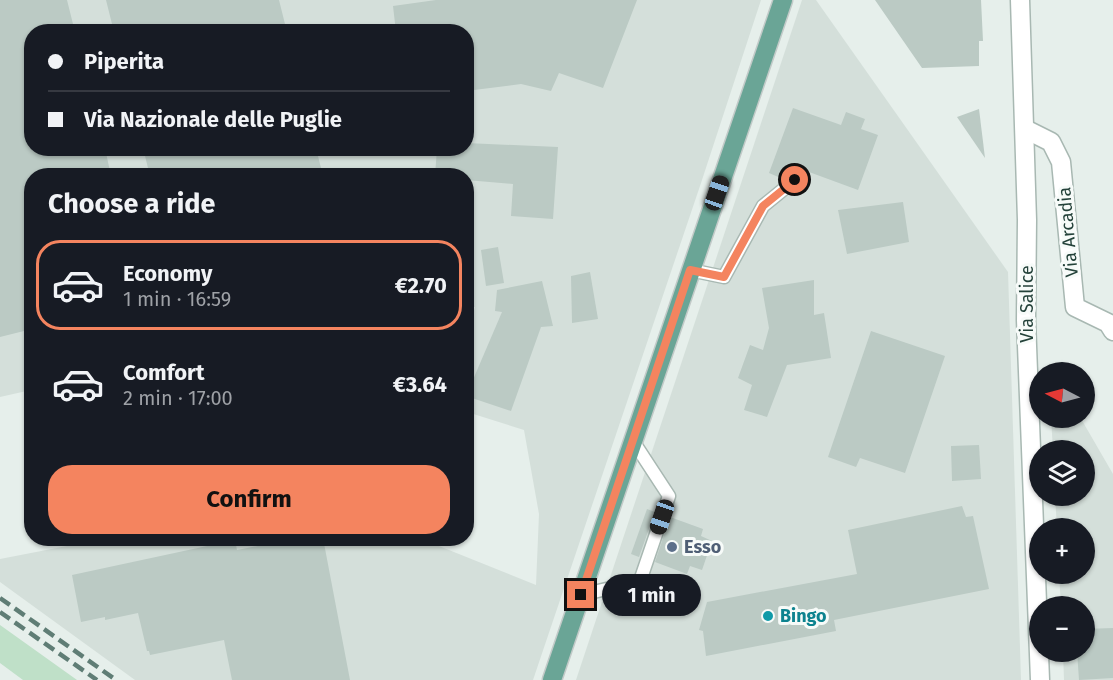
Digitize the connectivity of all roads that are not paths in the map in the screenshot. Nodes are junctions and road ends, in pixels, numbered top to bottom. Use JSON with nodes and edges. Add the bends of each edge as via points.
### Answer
{"nodes":[{"id":1,"x":783,"y":0,"type":"edge"},
{"id":2,"x":1020,"y":0,"type":"edge"},
{"id":3,"x":1025,"y":129,"type":"junction"},
{"id":4,"x":795,"y":180,"type":"dead end"},
{"id":5,"x":690,"y":270,"type":"junction"},
{"id":6,"x":1113,"y":331,"type":"edge"},
{"id":7,"x":633,"y":441,"type":"junction"},
{"id":8,"x":581,"y":595,"type":"junction"},
{"id":9,"x":552,"y":680,"type":"edge"},
{"id":10,"x":1040,"y":680,"type":"edge"}],
"edges":[{"from":1,"to":5,"type":"main road"},
{"from":2,"to":3,"type":"street","name":"Via Salice"},
{"from":3,"to":6,"type":"street","name":"Via Arcadia","via":[[1051,142],[1061,162],[1075,307],[1108,323]]},
{"from":3,"to":10,"type":"street","name":"Via Salice","via":[[1026,320]]},
{"from":4,"to":5,"type":"lane","via":[[763,206],[724,277]]},
{"from":5,"to":7,"type":"main road"},
{"from":7,"to":8,"type":"main road"},
{"from":7,"to":8,"type":"lane","via":[[669,496],[640,581]]},
{"from":8,"to":9,"type":"main road"}]}
